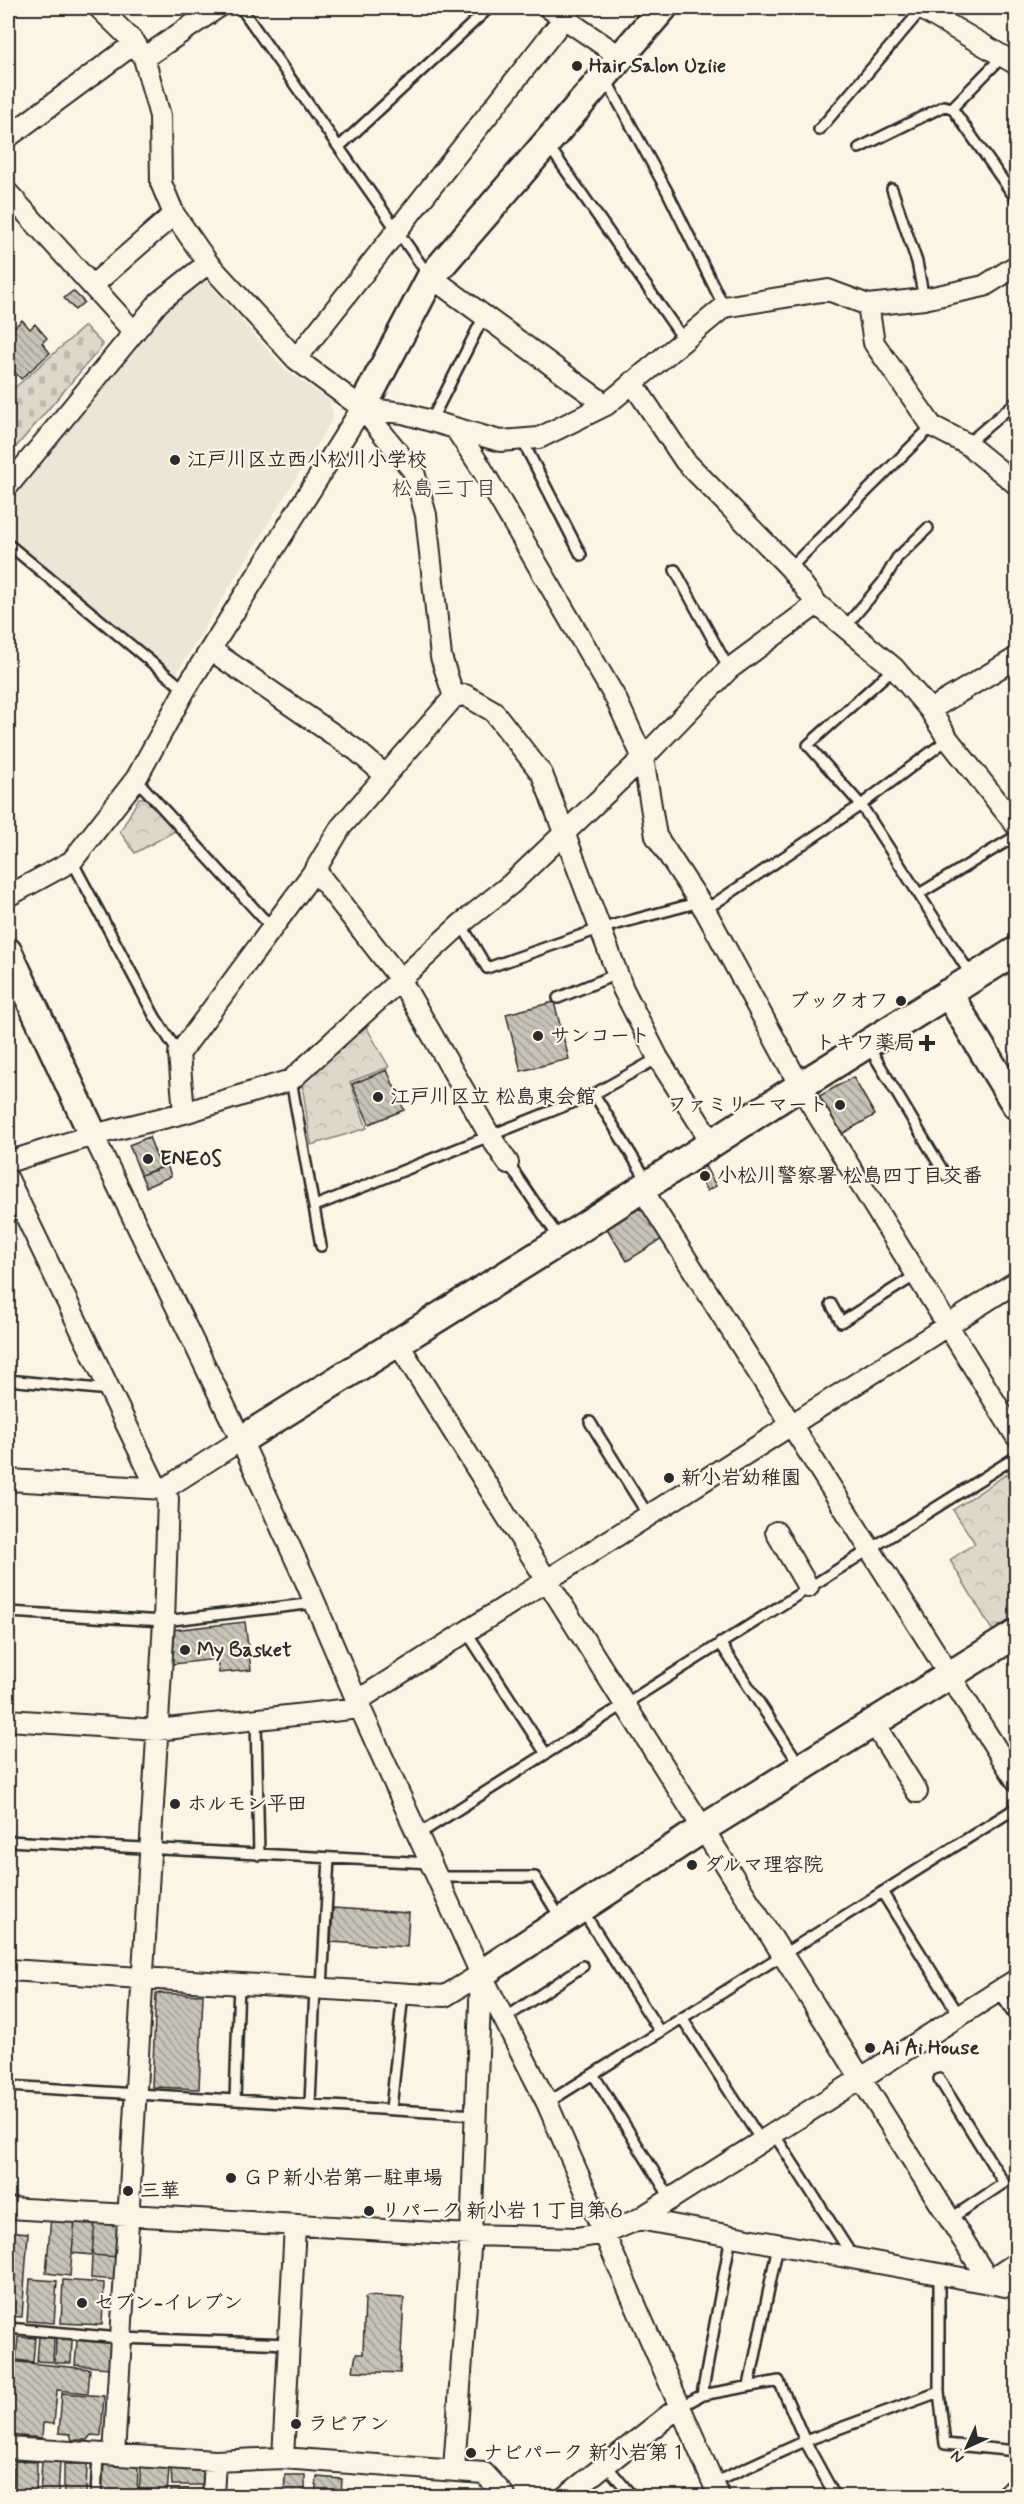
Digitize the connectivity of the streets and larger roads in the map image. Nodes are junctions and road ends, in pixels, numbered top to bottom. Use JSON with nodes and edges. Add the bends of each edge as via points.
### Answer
{"nodes":[{"id":1,"x":99,"y":8,"type":"edge"},
{"id":2,"x":217,"y":8,"type":"edge"},
{"id":3,"x":663,"y":8,"type":"edge"},
{"id":4,"x":925,"y":9,"type":"edge"},
{"id":5,"x":562,"y":11,"type":"edge"},
{"id":6,"x":140,"y":50,"type":"junction"},
{"id":7,"x":1010,"y":60,"type":"edge"},
{"id":8,"x":613,"y":66,"type":"junction"},
{"id":9,"x":8,"y":137,"type":"edge"},
{"id":10,"x":8,"y":193,"type":"edge"},
{"id":11,"x":174,"y":214,"type":"junction"},
{"id":12,"x":208,"y":263,"type":"junction"},
{"id":13,"x":1017,"y":266,"type":"edge"},
{"id":14,"x":431,"y":277,"type":"junction"},
{"id":15,"x":92,"y":285,"type":"junction"},
{"id":16,"x":868,"y":305,"type":"junction"},
{"id":17,"x":134,"y":332,"type":"junction"},
{"id":18,"x":296,"y":359,"type":"junction"},
{"id":19,"x":632,"y":382,"type":"junction"},
{"id":20,"x":606,"y":405,"type":"junction"},
{"id":21,"x":362,"y":408,"type":"junction"},
{"id":22,"x":455,"y":428,"type":"junction"},
{"id":23,"x":10,"y":475,"type":"edge"},
{"id":24,"x":1017,"y":484,"type":"edge"},
{"id":25,"x":818,"y":604,"type":"junction"},
{"id":26,"x":211,"y":650,"type":"junction"},
{"id":27,"x":1017,"y":658,"type":"edge"},
{"id":28,"x":454,"y":697,"type":"junction"},
{"id":29,"x":930,"y":710,"type":"junction"},
{"id":30,"x":643,"y":758,"type":"junction"},
{"id":31,"x":385,"y":775,"type":"junction"},
{"id":32,"x":1017,"y":825,"type":"edge"},
{"id":33,"x":566,"y":832,"type":"junction"},
{"id":34,"x":315,"y":870,"type":"junction"},
{"id":35,"x":8,"y":896,"type":"edge"},
{"id":36,"x":8,"y":952,"type":"edge"},
{"id":37,"x":1016,"y":953,"type":"edge"},
{"id":38,"x":400,"y":979,"type":"junction"},
{"id":39,"x":948,"y":993,"type":"junction"},
{"id":40,"x":800,"y":1086,"type":"junction"},
{"id":41,"x":1017,"y":1105,"type":"edge"},
{"id":42,"x":184,"y":1113,"type":"junction"},
{"id":43,"x":93,"y":1135,"type":"junction"},
{"id":44,"x":712,"y":1143,"type":"junction"},
{"id":45,"x":8,"y":1162,"type":"edge"},
{"id":46,"x":508,"y":1163,"type":"road end"},
{"id":47,"x":8,"y":1179,"type":"edge"},
{"id":48,"x":646,"y":1186,"type":"junction"},
{"id":49,"x":1017,"y":1282,"type":"edge"},
{"id":50,"x":947,"y":1326,"type":"junction"},
{"id":51,"x":397,"y":1342,"type":"junction"},
{"id":52,"x":791,"y":1425,"type":"junction"},
{"id":53,"x":1017,"y":1436,"type":"edge"},
{"id":54,"x":241,"y":1440,"type":"junction"},
{"id":55,"x":8,"y":1480,"type":"edge"},
{"id":56,"x":160,"y":1489,"type":"junction"},
{"id":57,"x":776,"y":1532,"type":"dead end"},
{"id":58,"x":546,"y":1581,"type":"junction"},
{"id":59,"x":808,"y":1587,"type":"road end"},
{"id":60,"x":1017,"y":1634,"type":"edge"},
{"id":61,"x":950,"y":1674,"type":"junction"},
{"id":62,"x":358,"y":1704,"type":"junction"},
{"id":63,"x":8,"y":1720,"type":"edge"},
{"id":64,"x":873,"y":1722,"type":"junction"},
{"id":65,"x":157,"y":1730,"type":"junction"},
{"id":66,"x":1017,"y":1780,"type":"edge"},
{"id":67,"x":917,"y":1792,"type":"dead end"},
{"id":68,"x":704,"y":1828,"type":"junction"},
{"id":69,"x":8,"y":1970,"type":"edge"},
{"id":70,"x":481,"y":1974,"type":"junction"},
{"id":71,"x":141,"y":1977,"type":"junction"},
{"id":72,"x":1017,"y":1980,"type":"edge"},
{"id":73,"x":862,"y":2078,"type":"junction"},
{"id":74,"x":8,"y":2208,"type":"edge"},
{"id":75,"x":128,"y":2216,"type":"junction"},
{"id":76,"x":639,"y":2219,"type":"junction"},
{"id":77,"x":295,"y":2225,"type":"junction"},
{"id":78,"x":606,"y":2233,"type":"junction"},
{"id":79,"x":471,"y":2235,"type":"junction"},
{"id":80,"x":1017,"y":2263,"type":"edge"},
{"id":81,"x":989,"y":2281,"type":"junction"},
{"id":82,"x":1017,"y":2288,"type":"edge"},
{"id":83,"x":679,"y":2407,"type":"junction"},
{"id":84,"x":8,"y":2448,"type":"edge"},
{"id":85,"x":106,"y":2455,"type":"junction"},
{"id":86,"x":284,"y":2458,"type":"junction"},
{"id":87,"x":215,"y":2461,"type":"junction"},
{"id":88,"x":454,"y":2469,"type":"junction"},
{"id":89,"x":716,"y":2490,"type":"edge"},
{"id":90,"x":213,"y":2496,"type":"edge"},
{"id":91,"x":505,"y":2496,"type":"edge"},
{"id":92,"x":566,"y":2496,"type":"edge"}],
"edges":[{"from":1,"to":6,"type":"street"},
{"from":2,"to":6,"type":"street"},
{"from":3,"to":8,"type":"street"},
{"from":4,"to":7,"type":"street"},
{"from":5,"to":8,"type":"street"},
{"from":5,"to":18,"type":"street","via":[[398,231]]},
{"from":6,"to":9,"type":"street"},
{"from":6,"to":11,"type":"street","via":[[160,116],[161,183]]},
{"from":8,"to":14,"type":"street"},
{"from":10,"to":15,"type":"street"},
{"from":11,"to":12,"type":"street"},
{"from":11,"to":15,"type":"street"},
{"from":12,"to":17,"type":"street","via":[[159,302]]},
{"from":12,"to":18,"type":"street"},
{"from":13,"to":16,"type":"street","via":[[984,286],[924,299]]},
{"from":14,"to":20,"type":"street"},
{"from":14,"to":21,"type":"street"},
{"from":15,"to":17,"type":"street"},
{"from":16,"to":19,"type":"street","via":[[828,290],[724,307]]},
{"from":16,"to":24,"type":"street","via":[[874,343],[932,426],[967,444]]},
{"from":17,"to":23,"type":"street"},
{"from":18,"to":21,"type":"street"},
{"from":19,"to":20,"type":"street"},
{"from":19,"to":25,"type":"street","via":[[685,461],[790,568]]},
{"from":20,"to":22,"type":"street","via":[[539,438],[500,441]]},
{"from":21,"to":22,"type":"street","via":[[403,413]]},
{"from":21,"to":26,"type":"street"},
{"from":21,"to":28,"type":"street","via":[[414,472],[426,515],[441,657]]},
{"from":22,"to":30,"type":"street","via":[[616,699]]},
{"from":25,"to":29,"type":"street","via":[[894,668]]},
{"from":25,"to":30,"type":"street","via":[[729,669]]},
{"from":26,"to":31,"type":"street","via":[[356,750]]},
{"from":26,"to":35,"type":"street","via":[[136,779],[72,861]]},
{"from":27,"to":29,"type":"street"},
{"from":28,"to":31,"type":"street"},
{"from":28,"to":33,"type":"street","via":[[465,695],[493,711],[542,774]]},
{"from":29,"to":32,"type":"street","via":[[948,739]]},
{"from":30,"to":33,"type":"street"},
{"from":30,"to":40,"type":"street","via":[[656,836],[703,906]]},
{"from":31,"to":34,"type":"street","via":[[341,827]]},
{"from":33,"to":38,"type":"street"},
{"from":33,"to":44,"type":"street","via":[[617,974],[658,1058]]},
{"from":34,"to":38,"type":"street"},
{"from":34,"to":42,"type":"street","via":[[179,1054]]},
{"from":36,"to":43,"type":"street"},
{"from":37,"to":39,"type":"street"},
{"from":38,"to":42,"type":"street","via":[[291,1080]]},
{"from":38,"to":46,"type":"street"},
{"from":39,"to":40,"type":"street"},
{"from":39,"to":41,"type":"street"},
{"from":40,"to":44,"type":"street"},
{"from":40,"to":50,"type":"street"},
{"from":42,"to":43,"type":"street"},
{"from":43,"to":45,"type":"street"},
{"from":43,"to":54,"type":"street"},
{"from":44,"to":48,"type":"street"},
{"from":47,"to":56,"type":"street"},
{"from":48,"to":51,"type":"street"},
{"from":48,"to":52,"type":"street"},
{"from":49,"to":50,"type":"street"},
{"from":50,"to":52,"type":"street"},
{"from":50,"to":53,"type":"street"},
{"from":51,"to":54,"type":"street"},
{"from":51,"to":58,"type":"street"},
{"from":52,"to":58,"type":"street"},
{"from":52,"to":61,"type":"street"},
{"from":54,"to":56,"type":"street"},
{"from":54,"to":62,"type":"street"},
{"from":55,"to":56,"type":"street"},
{"from":56,"to":65,"type":"street","via":[[168,1498]]},
{"from":57,"to":59,"type":"street"},
{"from":58,"to":62,"type":"street"},
{"from":58,"to":68,"type":"street"},
{"from":60,"to":61,"type":"street"},
{"from":61,"to":64,"type":"street"},
{"from":61,"to":66,"type":"street"},
{"from":62,"to":65,"type":"street"},
{"from":62,"to":70,"type":"street"},
{"from":63,"to":65,"type":"street"},
{"from":64,"to":67,"type":"street"},
{"from":64,"to":68,"type":"street"},
{"from":65,"to":71,"type":"street"},
{"from":68,"to":70,"type":"street"},
{"from":68,"to":73,"type":"street"},
{"from":69,"to":71,"type":"street"},
{"from":70,"to":71,"type":"street","via":[[445,1996]]},
{"from":70,"to":78,"type":"street","via":[[547,2103]]},
{"from":70,"to":79,"type":"street"},
{"from":71,"to":75,"type":"street"},
{"from":72,"to":73,"type":"street"},
{"from":73,"to":76,"type":"street"},
{"from":73,"to":81,"type":"street"},
{"from":74,"to":75,"type":"street"},
{"from":75,"to":77,"type":"street"},
{"from":75,"to":85,"type":"street","via":[[120,2338]]},
{"from":76,"to":78,"type":"street"},
{"from":76,"to":81,"type":"street"},
{"from":77,"to":79,"type":"street"},
{"from":77,"to":86,"type":"street"},
{"from":78,"to":79,"type":"street","via":[[576,2238]]},
{"from":78,"to":83,"type":"street"},
{"from":79,"to":88,"type":"street"},
{"from":80,"to":81,"type":"street"},
{"from":81,"to":82,"type":"street"},
{"from":83,"to":89,"type":"street"},
{"from":83,"to":92,"type":"street"},
{"from":84,"to":85,"type":"street"},
{"from":85,"to":87,"type":"street"},
{"from":86,"to":87,"type":"street"},
{"from":86,"to":88,"type":"street"},
{"from":87,"to":90,"type":"street"},
{"from":88,"to":91,"type":"street","via":[[484,2473]]}]}
